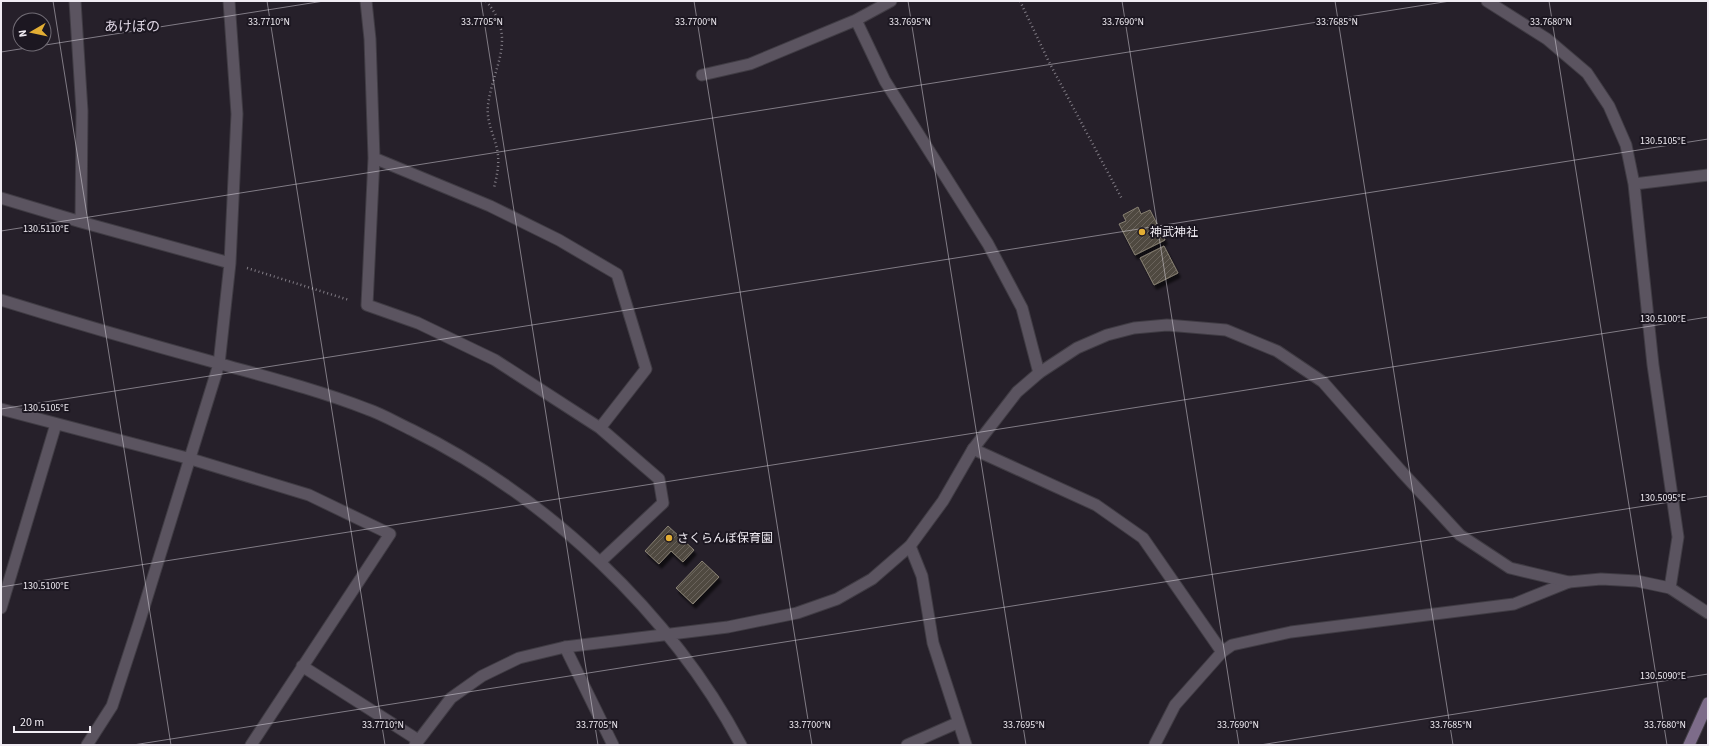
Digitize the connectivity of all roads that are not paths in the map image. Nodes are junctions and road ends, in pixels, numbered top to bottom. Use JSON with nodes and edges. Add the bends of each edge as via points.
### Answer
{"nodes":[{"id":1,"x":75,"y":1,"type":"edge"},
{"id":2,"x":229,"y":1,"type":"edge"},
{"id":3,"x":366,"y":1,"type":"edge"},
{"id":4,"x":891,"y":1,"type":"edge"},
{"id":5,"x":1487,"y":1,"type":"edge"},
{"id":6,"x":856,"y":20,"type":"junction"},
{"id":7,"x":702,"y":75,"type":"dead end"},
{"id":8,"x":374,"y":158,"type":"junction"},
{"id":9,"x":1708,"y":175,"type":"edge"},
{"id":10,"x":1634,"y":184,"type":"junction"},
{"id":11,"x":1,"y":198,"type":"edge"},
{"id":12,"x":81,"y":222,"type":"junction"},
{"id":13,"x":230,"y":263,"type":"junction"},
{"id":14,"x":1,"y":300,"type":"edge"},
{"id":15,"x":219,"y":364,"type":"junction"},
{"id":16,"x":1039,"y":374,"type":"junction"},
{"id":17,"x":1,"y":409,"type":"edge"},
{"id":18,"x":56,"y":424,"type":"junction"},
{"id":19,"x":600,"y":428,"type":"junction"},
{"id":20,"x":973,"y":449,"type":"junction"},
{"id":21,"x":191,"y":459,"type":"junction"},
{"id":22,"x":910,"y":546,"type":"junction"},
{"id":23,"x":600,"y":562,"type":"junction"},
{"id":24,"x":1569,"y":582,"type":"junction"},
{"id":25,"x":1670,"y":588,"type":"junction"},
{"id":26,"x":1,"y":608,"type":"edge"},
{"id":27,"x":1708,"y":613,"type":"edge"},
{"id":28,"x":667,"y":636,"type":"junction"},
{"id":29,"x":565,"y":647,"type":"junction"},
{"id":30,"x":1222,"y":652,"type":"junction"},
{"id":31,"x":302,"y":666,"type":"junction"},
{"id":32,"x":1708,"y":703,"type":"edge"},
{"id":33,"x":957,"y":723,"type":"junction"},
{"id":34,"x":416,"y":742,"type":"edge"},
{"id":35,"x":1155,"y":744,"type":"edge"},
{"id":36,"x":87,"y":745,"type":"edge"},
{"id":37,"x":251,"y":745,"type":"edge"},
{"id":38,"x":613,"y":745,"type":"edge"},
{"id":39,"x":741,"y":745,"type":"edge"},
{"id":40,"x":907,"y":745,"type":"edge"},
{"id":41,"x":966,"y":745,"type":"edge"},
{"id":42,"x":1689,"y":745,"type":"edge"}],
"edges":[{"from":1,"to":12,"type":"street","via":[[82,111]]},
{"from":2,"to":13,"type":"street","via":[[237,114]]},
{"from":3,"to":8,"type":"street","via":[[370,39]]},
{"from":4,"to":6,"type":"street"},
{"from":5,"to":10,"type":"street","via":[[1547,39],[1587,72],[1609,106],[1626,145]]},
{"from":6,"to":7,"type":"street","via":[[750,64]]},
{"from":6,"to":16,"type":"street","via":[[885,81],[988,244],[1022,308]]},
{"from":8,"to":19,"type":"street","via":[[367,305],[418,323],[495,360]]},
{"from":8,"to":19,"type":"street","via":[[490,206],[559,240],[617,274],[646,369]]},
{"from":9,"to":10,"type":"street"},
{"from":10,"to":25,"type":"street","via":[[1653,365],[1678,537]]},
{"from":11,"to":12,"type":"street"},
{"from":12,"to":13,"type":"street"},
{"from":13,"to":15,"type":"street"},
{"from":14,"to":15,"type":"street"},
{"from":15,"to":21,"type":"street"},
{"from":15,"to":23,"type":"street","via":[[290,382],[369,409],[445,446],[503,483],[563,527]]},
{"from":16,"to":20,"type":"street","via":[[1017,392]]},
{"from":16,"to":24,"type":"street","via":[[1078,348],[1107,335],[1134,328],[1167,325],[1226,330],[1277,351],[1323,382],[1460,535],[1510,568]]},
{"from":17,"to":18,"type":"street"},
{"from":18,"to":21,"type":"street"},
{"from":18,"to":26,"type":"street"},
{"from":19,"to":23,"type":"street","via":[[659,479],[663,503]]},
{"from":20,"to":22,"type":"street","via":[[943,502]]},
{"from":20,"to":30,"type":"street","via":[[1096,505],[1143,538]]},
{"from":21,"to":31,"type":"street","via":[[309,495],[390,534]]},
{"from":21,"to":36,"type":"street","via":[[112,706]]},
{"from":22,"to":28,"type":"street","via":[[872,579],[837,599],[797,613]]},
{"from":22,"to":33,"type":"street","via":[[922,576],[933,643]]},
{"from":23,"to":28,"type":"street"},
{"from":24,"to":25,"type":"street","via":[[1608,579],[1637,581]]},
{"from":24,"to":30,"type":"street","via":[[1514,604],[1291,632],[1232,645]]},
{"from":25,"to":27,"type":"street"},
{"from":28,"to":29,"type":"street"},
{"from":28,"to":39,"type":"street","via":[[710,691]]},
{"from":29,"to":34,"type":"street","via":[[519,658],[482,676],[451,698]]},
{"from":29,"to":38,"type":"street"},
{"from":30,"to":35,"type":"street","via":[[1175,705]]},
{"from":31,"to":34,"type":"street"},
{"from":31,"to":37,"type":"street"},
{"from":32,"to":42,"type":"main road"},
{"from":33,"to":40,"type":"street"},
{"from":33,"to":41,"type":"street"}]}
